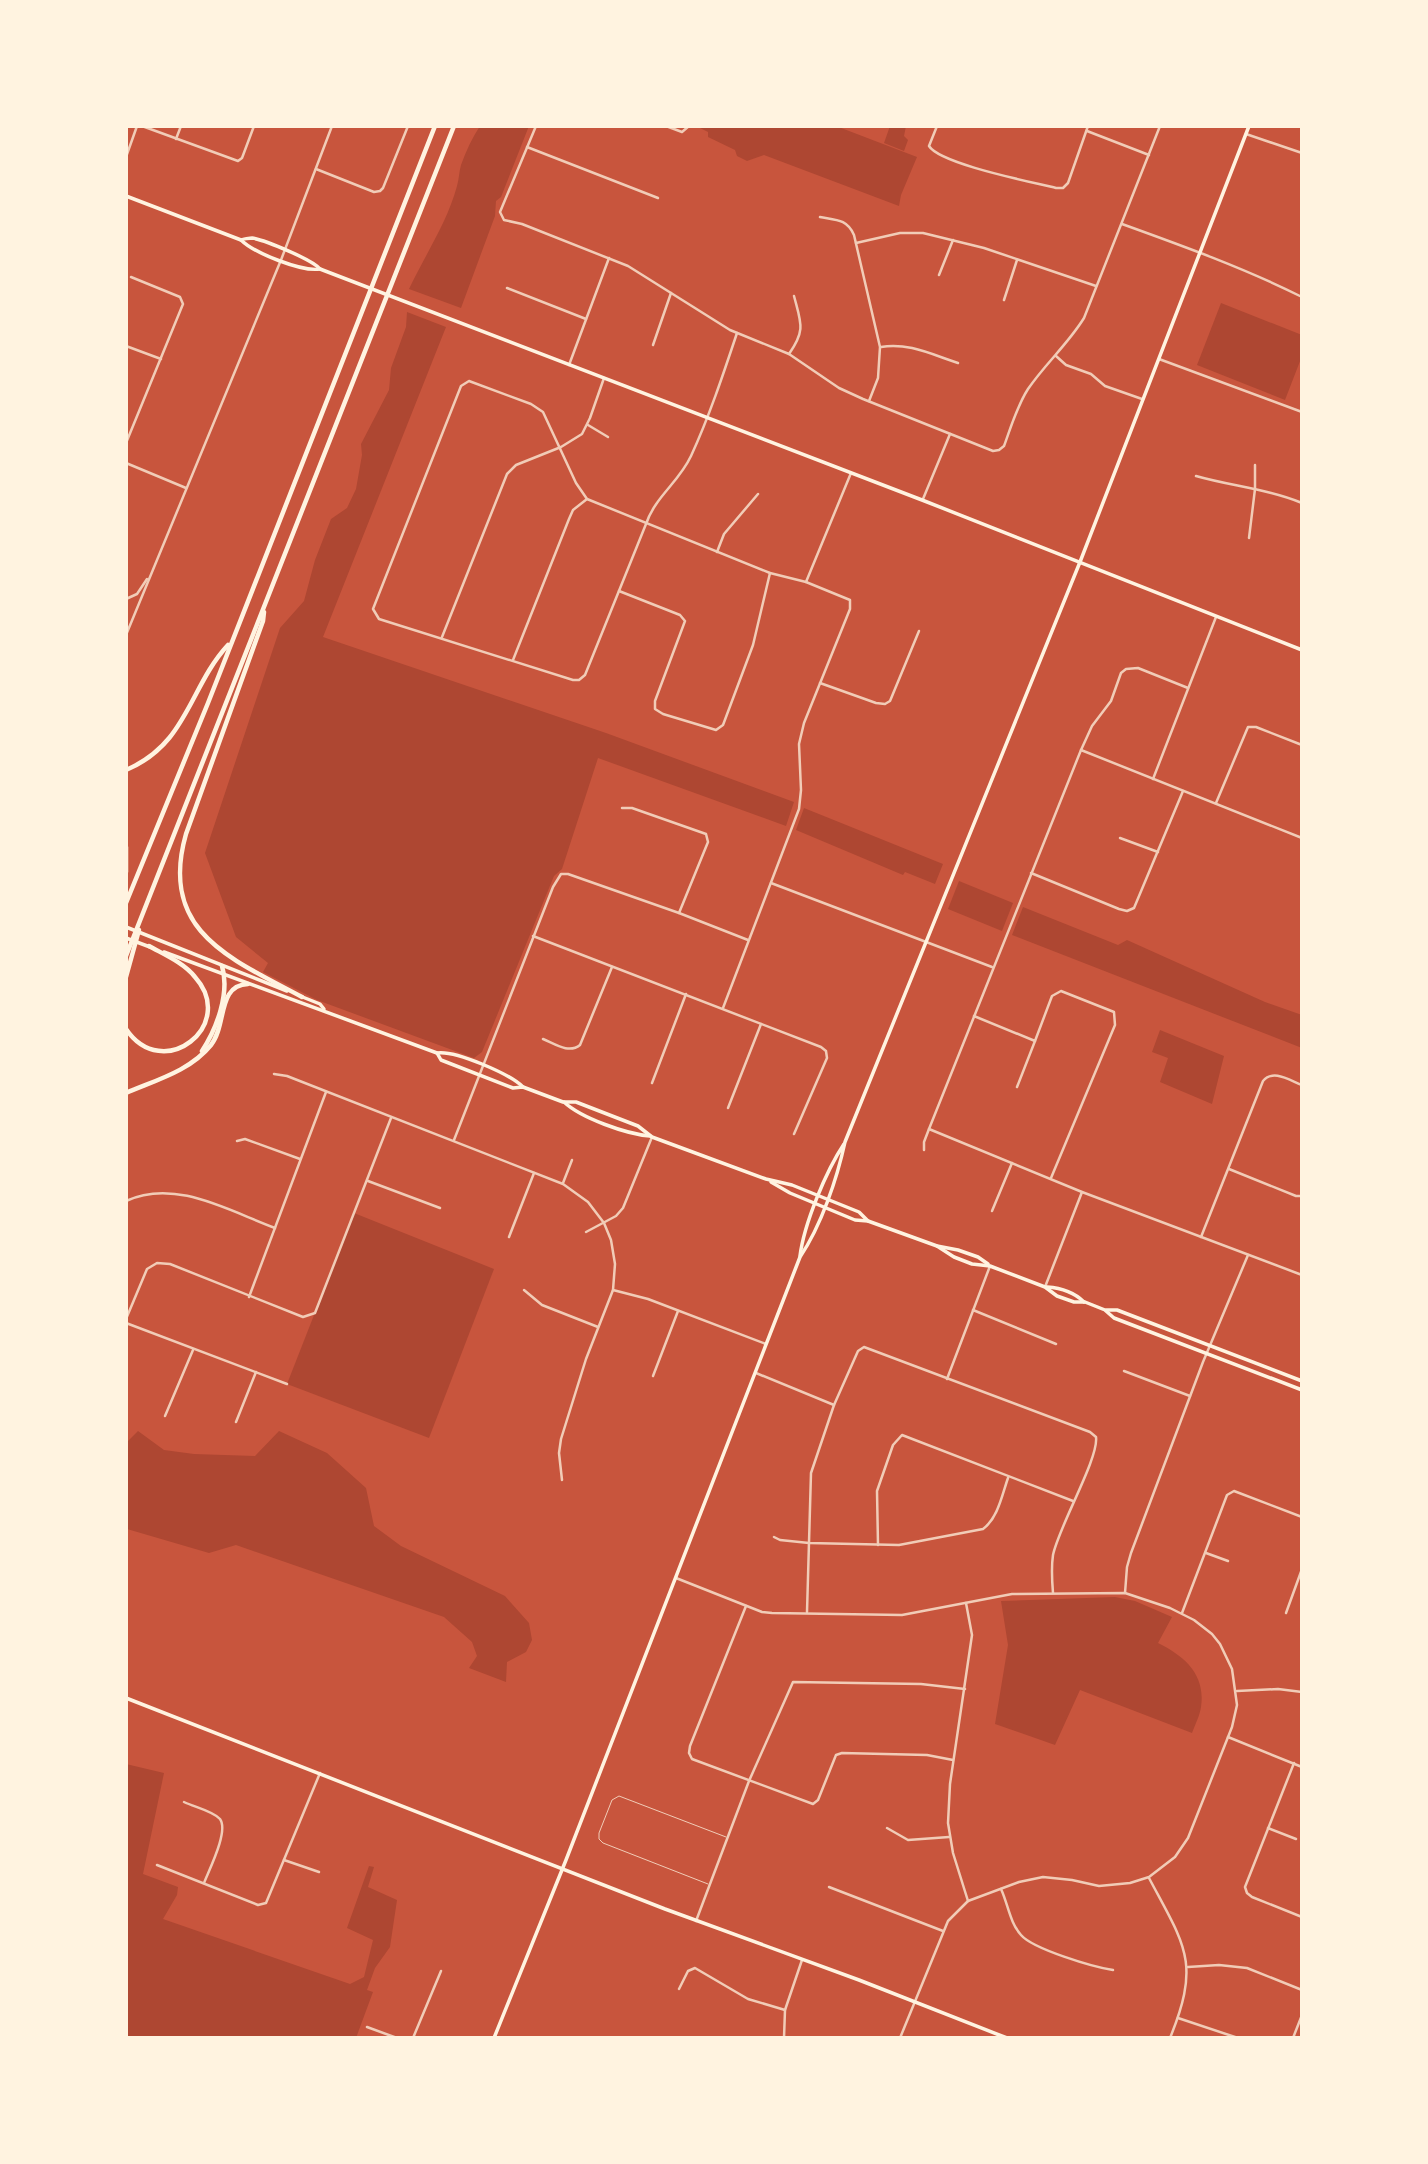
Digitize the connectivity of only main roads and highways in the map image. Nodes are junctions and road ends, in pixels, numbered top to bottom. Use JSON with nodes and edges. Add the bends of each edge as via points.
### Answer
{"nodes":[{"id":1,"x":435,"y":126,"type":"edge"},
{"id":2,"x":454,"y":126,"type":"edge"},
{"id":3,"x":1249,"y":126,"type":"edge"},
{"id":4,"x":126,"y":196,"type":"edge"},
{"id":5,"x":241,"y":240,"type":"junction"},
{"id":6,"x":320,"y":269,"type":"junction"},
{"id":7,"x":1080,"y":562,"type":"junction"},
{"id":8,"x":265,"y":604,"type":"junction"},
{"id":9,"x":231,"y":642,"type":"junction"},
{"id":10,"x":1302,"y":650,"type":"edge"},
{"id":11,"x":126,"y":770,"type":"edge"},
{"id":12,"x":126,"y":847,"type":"edge"},
{"id":13,"x":126,"y":872,"type":"edge"},
{"id":14,"x":126,"y":903,"type":"edge"},
{"id":15,"x":143,"y":911,"type":"junction"},
{"id":16,"x":126,"y":927,"type":"edge"},
{"id":17,"x":126,"y":938,"type":"edge"},
{"id":18,"x":149,"y":946,"type":"junction"},
{"id":19,"x":126,"y":956,"type":"edge"},
{"id":20,"x":222,"y":966,"type":"junction"},
{"id":21,"x":224,"y":975,"type":"junction"},
{"id":22,"x":126,"y":977,"type":"edge"},
{"id":23,"x":248,"y":984,"type":"junction"},
{"id":24,"x":302,"y":997,"type":"junction"},
{"id":25,"x":325,"y":1010,"type":"junction"},
{"id":26,"x":126,"y":1029,"type":"edge"},
{"id":27,"x":437,"y":1053,"type":"junction"},
{"id":28,"x":198,"y":1057,"type":"junction"},
{"id":29,"x":523,"y":1087,"type":"junction"},
{"id":30,"x":126,"y":1093,"type":"edge"},
{"id":31,"x":563,"y":1102,"type":"junction"},
{"id":32,"x":652,"y":1136,"type":"junction"},
{"id":33,"x":845,"y":1142,"type":"junction"},
{"id":34,"x":766,"y":1179,"type":"junction"},
{"id":35,"x":819,"y":1196,"type":"junction"},
{"id":36,"x":827,"y":1199,"type":"junction"},
{"id":37,"x":816,"y":1204,"type":"junction"},
{"id":38,"x":823,"y":1207,"type":"junction"},
{"id":39,"x":868,"y":1221,"type":"junction"},
{"id":40,"x":800,"y":1257,"type":"junction"},
{"id":41,"x":1045,"y":1287,"type":"junction"},
{"id":42,"x":1085,"y":1302,"type":"junction"},
{"id":43,"x":1105,"y":1310,"type":"junction"},
{"id":44,"x":1302,"y":1381,"type":"edge"},
{"id":45,"x":1302,"y":1390,"type":"edge"},
{"id":46,"x":126,"y":1698,"type":"edge"},
{"id":47,"x":562,"y":1868,"type":"junction"},
{"id":48,"x":494,"y":2038,"type":"edge"},
{"id":49,"x":1007,"y":2038,"type":"edge"}],
"edges":[{"from":1,"to":9,"type":"highway"},
{"from":2,"to":8,"type":"highway"},
{"from":3,"to":7,"type":"main road"},
{"from":4,"to":5,"type":"main road"},
{"from":5,"to":6,"type":"main road","via":[[309,271]]},
{"from":5,"to":6,"type":"main road","via":[[252,238]]},
{"from":6,"to":7,"type":"main road"},
{"from":7,"to":10,"type":"main road"},
{"from":7,"to":33,"type":"main road"},
{"from":8,"to":15,"type":"highway"},
{"from":8,"to":24,"type":"highway","via":[[263,621],[186,834],[180,882],[189,912],[213,945]]},
{"from":9,"to":11,"type":"highway","via":[[217,656],[179,726],[152,755]]},
{"from":9,"to":14,"type":"highway"},
{"from":12,"to":13,"type":"highway"},
{"from":15,"to":19,"type":"highway"},
{"from":15,"to":22,"type":"highway"},
{"from":16,"to":20,"type":"main road"},
{"from":17,"to":18,"type":"main road"},
{"from":18,"to":21,"type":"main road"},
{"from":18,"to":26,"type":"highway","via":[[184,967],[201,984],[207,1000],[205,1024],[192,1042],[165,1051],[142,1045]]},
{"from":20,"to":21,"type":"highway"},
{"from":20,"to":24,"type":"main road"},
{"from":21,"to":23,"type":"main road"},
{"from":21,"to":28,"type":"highway","via":[[218,1019]]},
{"from":23,"to":25,"type":"main road"},
{"from":23,"to":28,"type":"highway","via":[[230,991],[216,1037]]},
{"from":24,"to":25,"type":"main road"},
{"from":25,"to":27,"type":"main road"},
{"from":27,"to":29,"type":"main road","via":[[482,1065]]},
{"from":27,"to":29,"type":"main road","via":[[441,1060],[478,1075],[513,1088]]},
{"from":28,"to":30,"type":"highway","via":[[174,1073]]},
{"from":29,"to":31,"type":"main road"},
{"from":31,"to":32,"type":"main road","via":[[576,1102]]},
{"from":31,"to":32,"type":"main road","via":[[572,1110],[636,1135]]},
{"from":32,"to":34,"type":"main road"},
{"from":33,"to":35,"type":"main road"},
{"from":33,"to":36,"type":"main road"},
{"from":34,"to":35,"type":"main road"},
{"from":34,"to":37,"type":"main road"},
{"from":35,"to":36,"type":"main road"},
{"from":35,"to":37,"type":"main road"},
{"from":36,"to":38,"type":"main road"},
{"from":36,"to":39,"type":"main road","via":[[859,1212]]},
{"from":37,"to":38,"type":"main road"},
{"from":37,"to":40,"type":"main road"},
{"from":38,"to":39,"type":"main road"},
{"from":38,"to":40,"type":"main road"},
{"from":39,"to":41,"type":"main road","via":[[978,1257]]},
{"from":40,"to":47,"type":"main road"},
{"from":41,"to":42,"type":"main road","via":[[1057,1296]]},
{"from":41,"to":42,"type":"main road","via":[[1060,1288]]},
{"from":42,"to":43,"type":"main road"},
{"from":43,"to":44,"type":"main road","via":[[1117,1310]]},
{"from":43,"to":45,"type":"main road","via":[[1114,1318]]},
{"from":46,"to":47,"type":"main road"},
{"from":47,"to":48,"type":"main road"},
{"from":47,"to":49,"type":"main road"}]}
